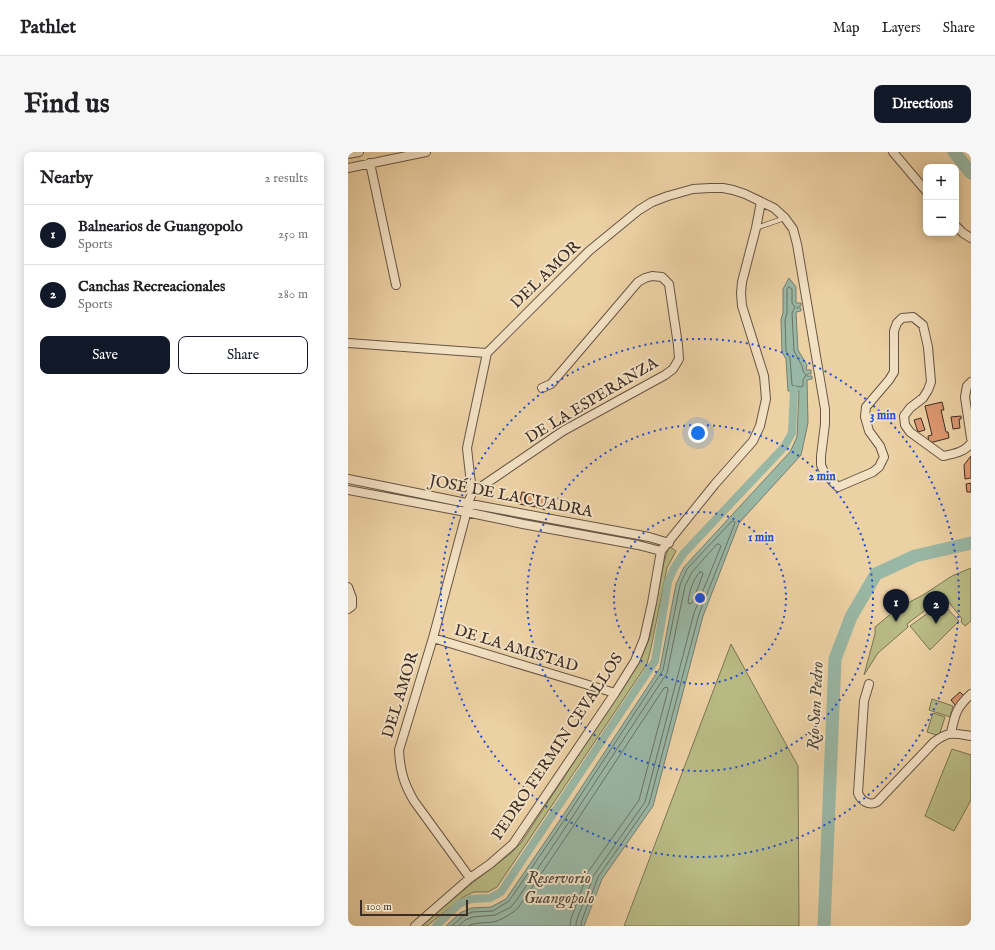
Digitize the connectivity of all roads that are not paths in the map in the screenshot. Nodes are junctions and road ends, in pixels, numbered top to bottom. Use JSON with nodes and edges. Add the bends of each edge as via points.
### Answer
{"nodes":[{"id":1,"x":359,"y":152,"type":"edge"},
{"id":2,"x":426,"y":152,"type":"edge"},
{"id":3,"x":893,"y":152,"type":"edge"},
{"id":4,"x":348,"y":154,"type":"edge"},
{"id":5,"x":370,"y":163,"type":"junction"},
{"id":6,"x":348,"y":168,"type":"edge"},
{"id":7,"x":923,"y":187,"type":"edge"},
{"id":8,"x":761,"y":202,"type":"junction"},
{"id":9,"x":785,"y":218,"type":"junction"},
{"id":10,"x":756,"y":228,"type":"junction"},
{"id":11,"x":959,"y":229,"type":"edge"},
{"id":12,"x":971,"y":238,"type":"edge"},
{"id":13,"x":396,"y":284,"type":"dead end"},
{"id":14,"x":348,"y":343,"type":"edge"},
{"id":15,"x":487,"y":353,"type":"junction"},
{"id":16,"x":971,"y":382,"type":"edge"},
{"id":17,"x":542,"y":388,"type":"dead end"},
{"id":18,"x":971,"y":438,"type":"edge"},
{"id":19,"x":971,"y":444,"type":"edge"},
{"id":20,"x":348,"y":479,"type":"edge"},
{"id":21,"x":366,"y":482,"type":"junction"},
{"id":22,"x":348,"y":490,"type":"edge"},
{"id":23,"x":364,"y":493,"type":"junction"},
{"id":24,"x":472,"y":493,"type":"junction"},
{"id":25,"x":468,"y":503,"type":"junction"},
{"id":26,"x":466,"y":512,"type":"junction"},
{"id":27,"x":564,"y":521,"type":"junction"},
{"id":28,"x":562,"y":531,"type":"junction"},
{"id":29,"x":669,"y":543,"type":"junction"},
{"id":30,"x":661,"y":551,"type":"junction"},
{"id":31,"x":348,"y":586,"type":"edge"},
{"id":32,"x":348,"y":609,"type":"edge"},
{"id":33,"x":433,"y":638,"type":"junction"},
{"id":34,"x":870,"y":684,"type":"dead end"},
{"id":35,"x":615,"y":693,"type":"junction"},
{"id":36,"x":971,"y":694,"type":"edge"},
{"id":37,"x":952,"y":734,"type":"junction"},
{"id":38,"x":971,"y":736,"type":"edge"},
{"id":39,"x":470,"y":878,"type":"junction"},
{"id":40,"x":415,"y":926,"type":"edge"}],
"edges":[{"from":1,"to":4,"type":"street"},
{"from":2,"to":5,"type":"street"},
{"from":3,"to":7,"type":"street"},
{"from":5,"to":6,"type":"street"},
{"from":5,"to":13,"type":"street"},
{"from":8,"to":9,"type":"street","name":"DEL AMOR","via":[[774,208]]},
{"from":8,"to":10,"type":"street"},
{"from":8,"to":15,"type":"street","name":"DEL AMOR","via":[[723,188],[693,189],[652,202],[589,251]]},
{"from":9,"to":10,"type":"lane"},
{"from":9,"to":19,"type":"street","via":[[793,229],[797,244],[825,409],[826,424],[821,465],[826,474],[838,487],[873,472],[884,457],[864,417],[866,407],[894,372],[894,331],[902,318],[913,317],[923,324],[931,382],[923,398],[904,416],[905,425],[910,432],[943,456],[968,448]]},
{"from":10,"to":29,"type":"street","via":[[741,293],[742,306],[764,376],[766,399],[760,426],[753,441]]},
{"from":11,"to":12,"type":"street"},
{"from":14,"to":15,"type":"street"},
{"from":15,"to":24,"type":"street","via":[[467,448]]},
{"from":16,"to":18,"type":"street","via":[[967,386],[965,397]]},
{"from":17,"to":24,"type":"street","name":"DE LA ESPERANZA","via":[[551,384],[638,282],[657,276],[669,284],[678,345],[678,359],[673,369],[563,431]]},
{"from":20,"to":21,"type":"street","name":"JOSÉ DE LA CUADRA"},
{"from":21,"to":23,"type":"street"},
{"from":21,"to":25,"type":"street","name":"JOSÉ DE LA CUADRA"},
{"from":22,"to":23,"type":"street","name":"JOSÉ DE LA CUADRA"},
{"from":23,"to":26,"type":"street","name":"JOSÉ DE LA CUADRA"},
{"from":24,"to":25,"type":"street"},
{"from":25,"to":26,"type":"street","name":"DEL AMOR"},
{"from":25,"to":27,"type":"street","name":"JOSÉ DE LA CUADRA"},
{"from":26,"to":28,"type":"street","name":"JOSÉ DE LA CUADRA"},
{"from":26,"to":33,"type":"street","name":"DEL AMOR"},
{"from":27,"to":28,"type":"street"},
{"from":27,"to":29,"type":"street","name":"JOSÉ DE LA CUADRA"},
{"from":28,"to":30,"type":"street","name":"JOSÉ DE LA CUADRA"},
{"from":29,"to":30,"type":"street"},
{"from":30,"to":35,"type":"street","name":"PEDRO FERMIN CEVALLOS","via":[[644,639],[635,661]]},
{"from":31,"to":32,"type":"street","via":[[352,606]]},
{"from":33,"to":35,"type":"street","name":"DE LA AMISTAD"},
{"from":33,"to":39,"type":"street","name":"DEL AMOR","via":[[399,750],[399,764],[414,801]]},
{"from":34,"to":37,"type":"street","via":[[864,701],[858,793],[865,802],[877,802],[934,742]]},
{"from":35,"to":39,"type":"street","name":"PEDRO FERMIN CEVALLOS","via":[[512,844]]},
{"from":36,"to":37,"type":"street","via":[[958,709]]},
{"from":37,"to":38,"type":"street"},
{"from":39,"to":40,"type":"street","name":"PEDRO FERMIN CEVALLOS"}]}
